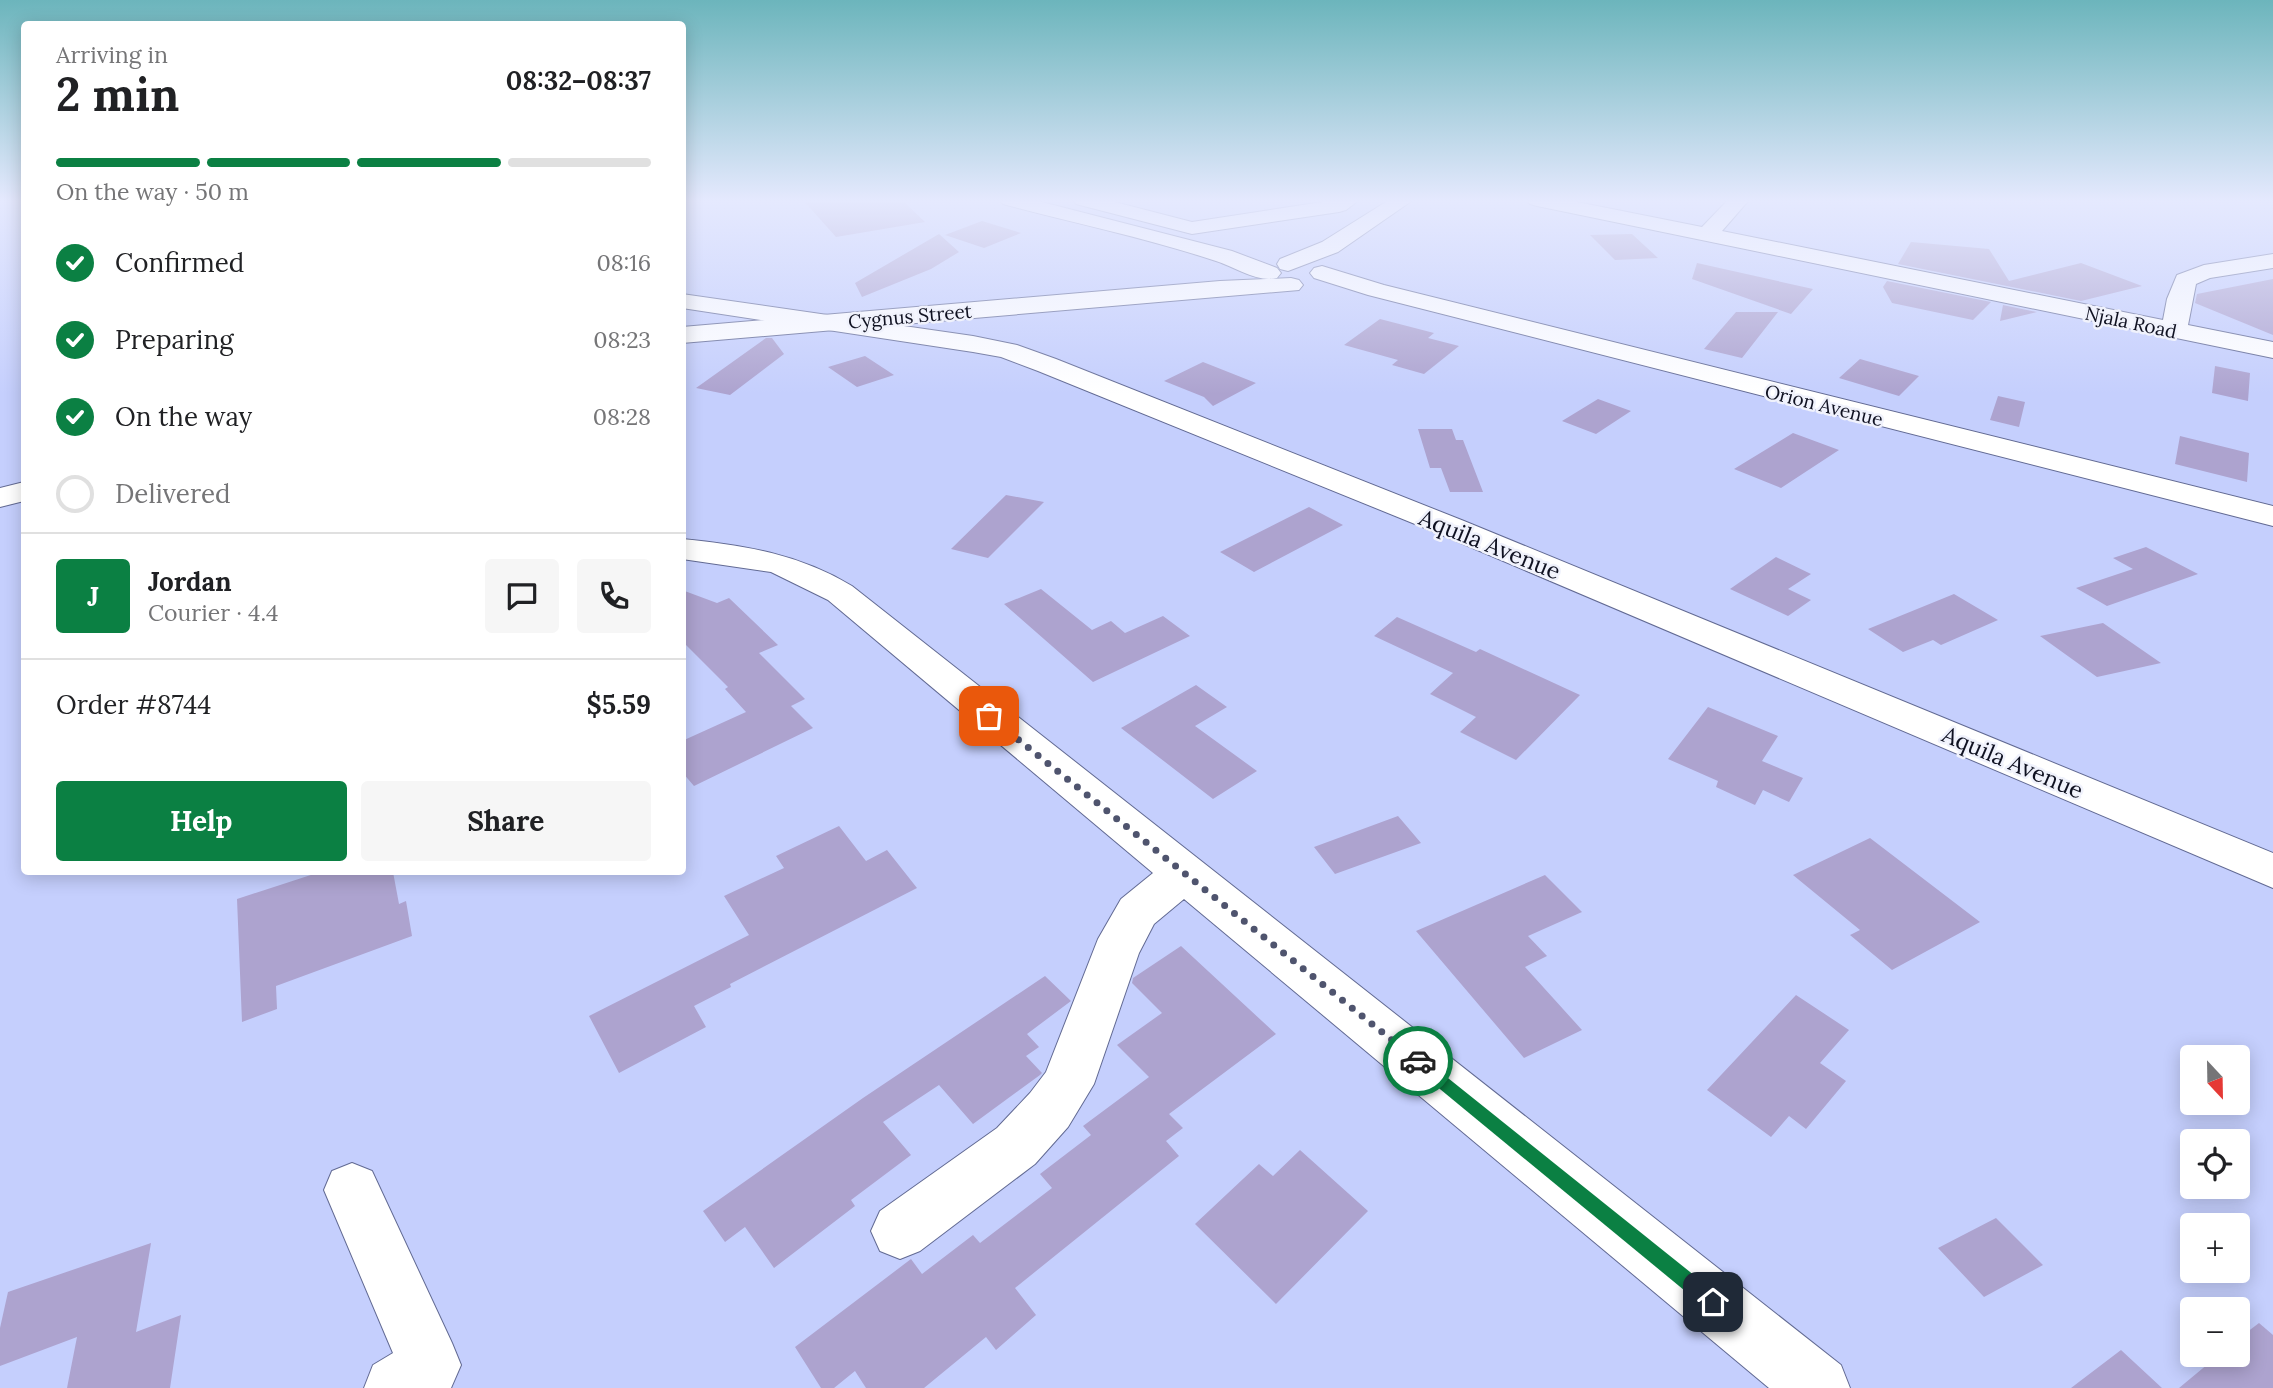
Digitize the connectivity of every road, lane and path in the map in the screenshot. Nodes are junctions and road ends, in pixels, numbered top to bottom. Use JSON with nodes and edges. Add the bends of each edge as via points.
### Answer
{"nodes":[{"id":1,"x":1260,"y":265,"type":"edge"},
{"id":2,"x":1311,"y":265,"type":"edge"},
{"id":3,"x":1852,"y":265,"type":"edge"},
{"id":4,"x":2249,"y":265,"type":"edge"},
{"id":5,"x":1294,"y":273,"type":"junction"},
{"id":6,"x":686,"y":303,"type":"edge"},
{"id":7,"x":822,"y":324,"type":"junction"},
{"id":8,"x":2174,"y":331,"type":"junction"},
{"id":9,"x":686,"y":335,"type":"edge"},
{"id":10,"x":2273,"y":351,"type":"edge"},
{"id":11,"x":21,"y":492,"type":"edge"},
{"id":12,"x":0,"y":498,"type":"edge"},
{"id":13,"x":2273,"y":516,"type":"edge"},
{"id":14,"x":686,"y":549,"type":"edge"},
{"id":15,"x":2273,"y":871,"type":"edge"},
{"id":16,"x":1184,"y":873,"type":"junction"},
{"id":17,"x":352,"y":1189,"type":"dead end"},
{"id":18,"x":900,"y":1231,"type":"dead end"},
{"id":19,"x":422,"y":1380,"type":"edge"},
{"id":20,"x":1818,"y":1388,"type":"edge"}],
"edges":[{"from":1,"to":5,"type":"street","name":"Orion Avenue"},
{"from":2,"to":5,"type":"street"},
{"from":3,"to":8,"type":"street","name":"Njala Road"},
{"from":4,"to":8,"type":"street","via":[[2185,280]]},
{"from":5,"to":7,"type":"street","name":"Cygnus Street","via":[[1220,288]]},
{"from":5,"to":13,"type":"street","name":"Orion Avenue"},
{"from":6,"to":7,"type":"street","name":"Aquila Avenue"},
{"from":7,"to":9,"type":"street","name":"Cygnus Street"},
{"from":7,"to":15,"type":"street","name":"Aquila Avenue","via":[[973,344],[1047,365],[1453,528]]},
{"from":8,"to":10,"type":"street","name":"Njala Road"},
{"from":11,"to":12,"type":"street"},
{"from":14,"to":16,"type":"street","via":[[759,557],[812,574],[831,586]]},
{"from":16,"to":18,"type":"street","via":[[1137,912],[1115,953],[1068,1084],[1049,1110],[1016,1146]]},
{"from":16,"to":20,"type":"street"},
{"from":17,"to":19,"type":"street"}]}
